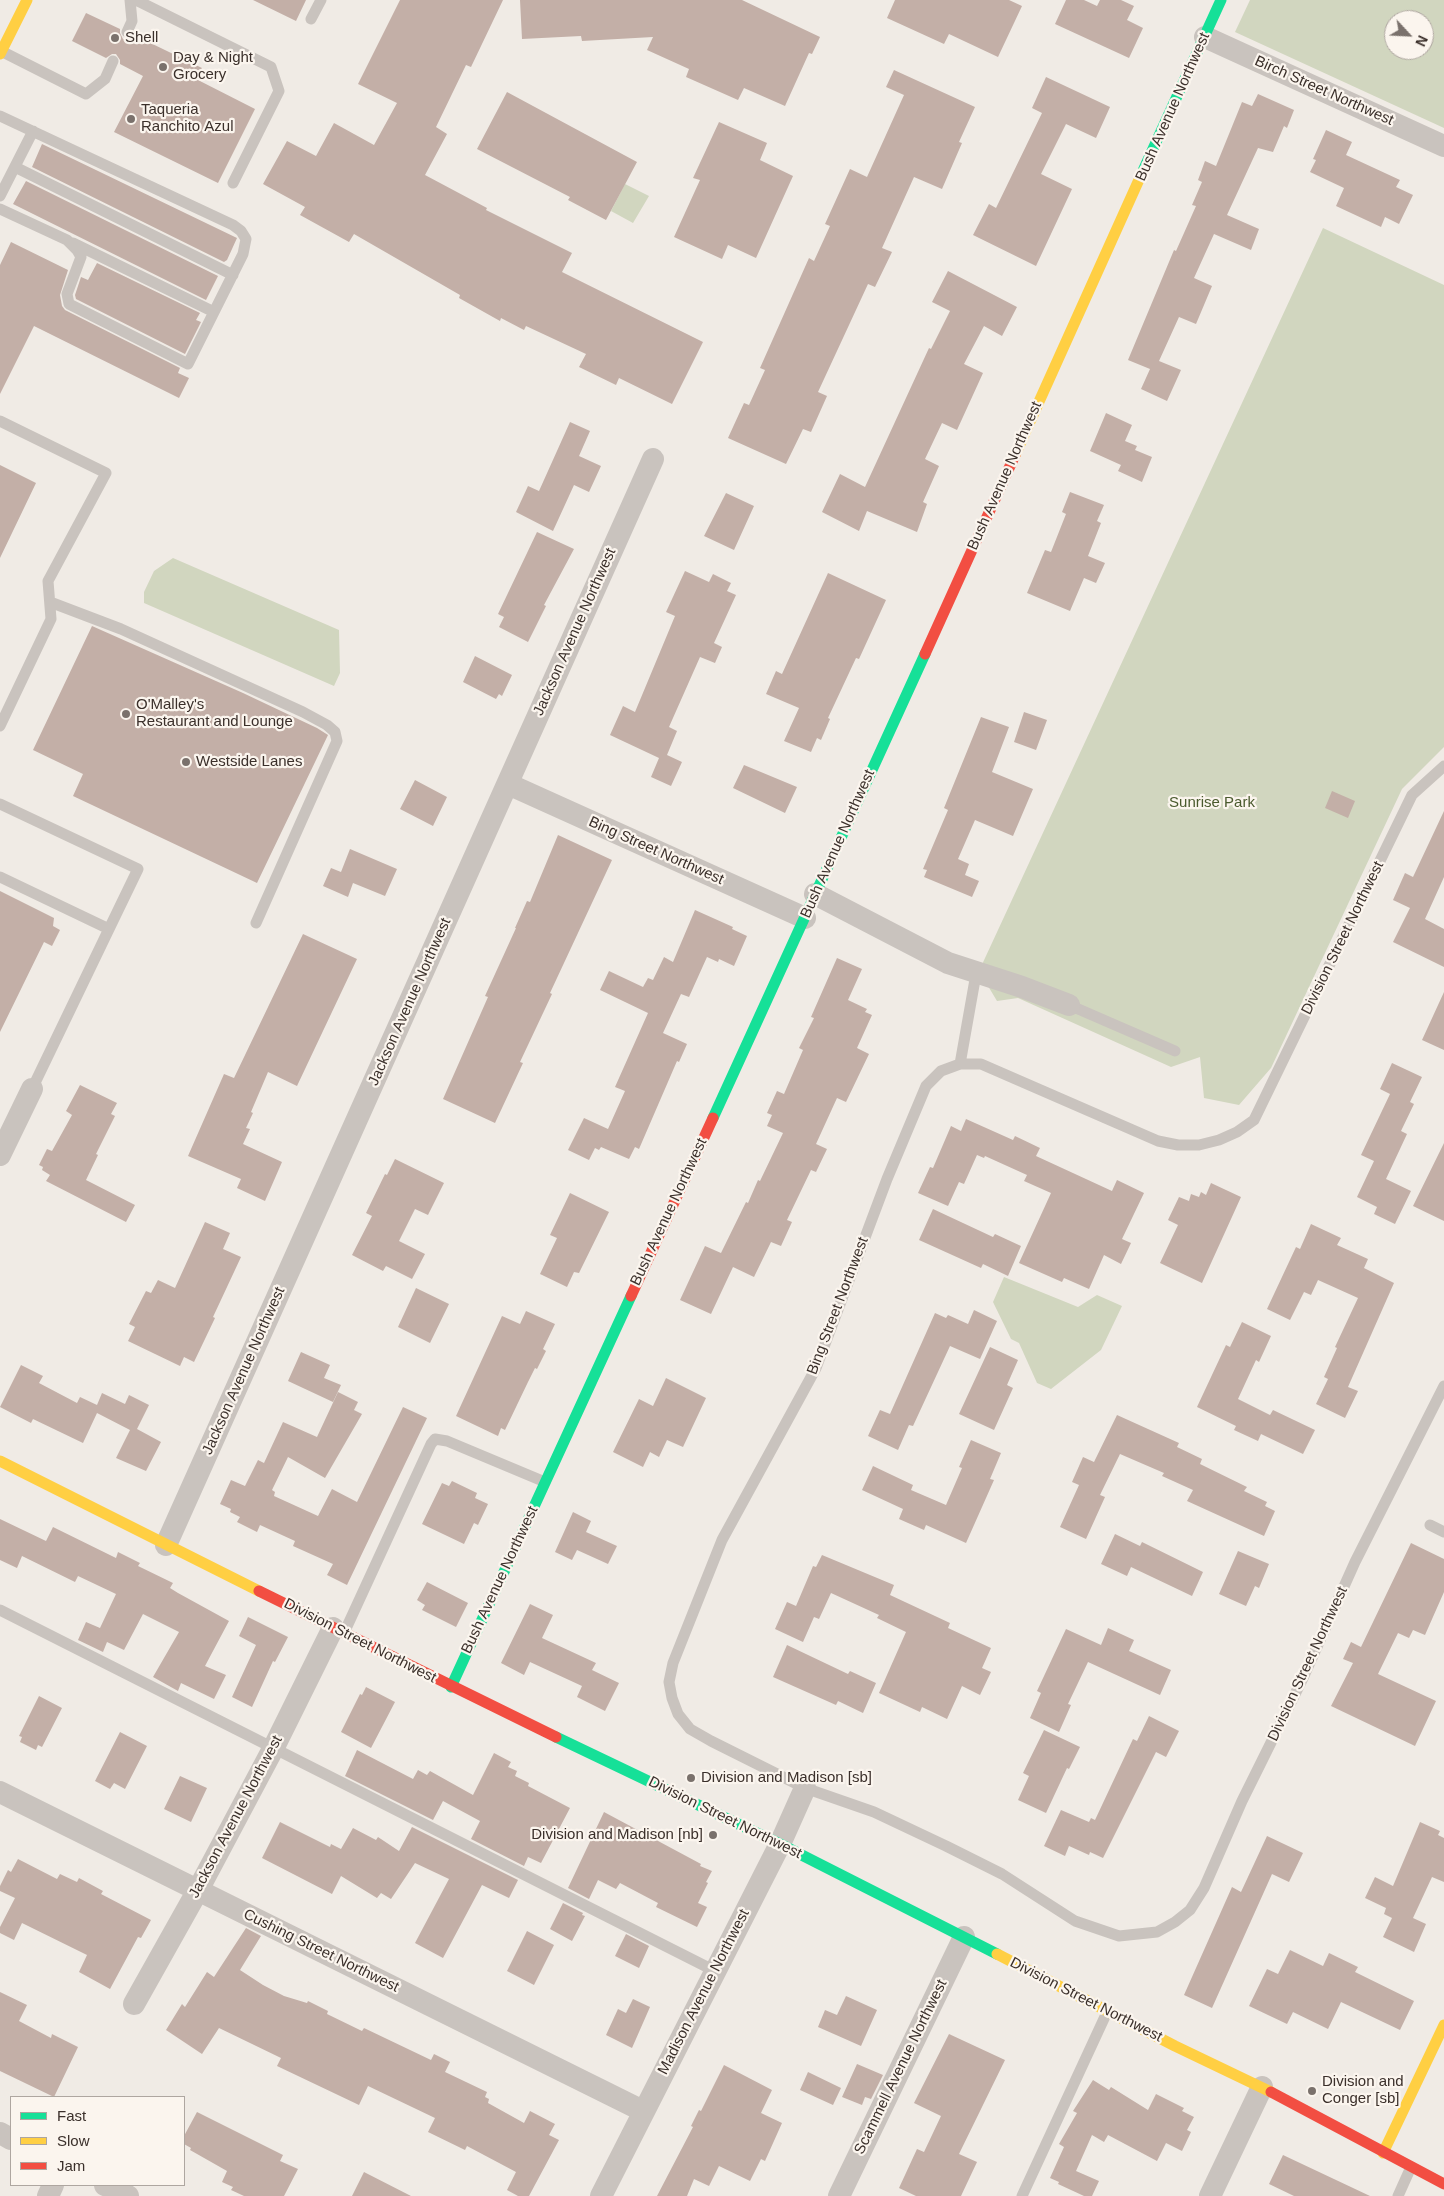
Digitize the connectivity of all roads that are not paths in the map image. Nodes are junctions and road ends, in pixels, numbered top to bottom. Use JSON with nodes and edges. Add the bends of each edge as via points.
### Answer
{"nodes":[{"id":1,"x":27,"y":0,"type":"edge"},
{"id":2,"x":130,"y":0,"type":"edge"},
{"id":3,"x":136,"y":0,"type":"edge"},
{"id":4,"x":321,"y":0,"type":"edge"},
{"id":5,"x":1222,"y":0,"type":"edge"},
{"id":6,"x":312,"y":19,"type":"dead end"},
{"id":7,"x":127,"y":32,"type":"dead end"},
{"id":8,"x":1205,"y":37,"type":"junction"},
{"id":9,"x":1,"y":52,"type":"edge"},
{"id":10,"x":113,"y":61,"type":"dead end"},
{"id":11,"x":0,"y":116,"type":"edge"},
{"id":12,"x":33,"y":131,"type":"junction"},
{"id":13,"x":1444,"y":146,"type":"edge"},
{"id":14,"x":15,"y":167,"type":"junction"},
{"id":15,"x":233,"y":183,"type":"dead end"},
{"id":16,"x":0,"y":196,"type":"edge"},
{"id":17,"x":0,"y":209,"type":"edge"},
{"id":18,"x":67,"y":240,"type":"junction"},
{"id":19,"x":233,"y":275,"type":"junction"},
{"id":20,"x":214,"y":312,"type":"junction"},
{"id":21,"x":0,"y":422,"type":"edge"},
{"id":22,"x":653,"y":459,"type":"dead end"},
{"id":23,"x":50,"y":602,"type":"junction"},
{"id":24,"x":0,"y":726,"type":"edge"},
{"id":25,"x":1444,"y":766,"type":"edge"},
{"id":26,"x":508,"y":784,"type":"junction"},
{"id":27,"x":0,"y":804,"type":"edge"},
{"id":28,"x":0,"y":877,"type":"edge"},
{"id":29,"x":815,"y":894,"type":"junction"},
{"id":30,"x":805,"y":918,"type":"junction"},
{"id":31,"x":256,"y":923,"type":"dead end"},
{"id":32,"x":109,"y":929,"type":"junction"},
{"id":33,"x":976,"y":974,"type":"junction"},
{"id":34,"x":1069,"y":1005,"type":"joint"},
{"id":35,"x":1175,"y":1051,"type":"dead end"},
{"id":36,"x":960,"y":1064,"type":"junction"},
{"id":37,"x":32,"y":1090,"type":"joint"},
{"id":38,"x":1254,"y":1120,"type":"joint"},
{"id":39,"x":0,"y":1155,"type":"edge"},
{"id":40,"x":1444,"y":1386,"type":"edge"},
{"id":41,"x":0,"y":1461,"type":"edge"},
{"id":42,"x":545,"y":1482,"type":"junction"},
{"id":43,"x":1430,"y":1525,"type":"dead end"},
{"id":44,"x":1444,"y":1532,"type":"edge"},
{"id":45,"x":166,"y":1545,"type":"junction"},
{"id":46,"x":0,"y":1610,"type":"edge"},
{"id":47,"x":338,"y":1630,"type":"junction"},
{"id":48,"x":451,"y":1687,"type":"junction"},
{"id":49,"x":274,"y":1747,"type":"junction"},
{"id":50,"x":805,"y":1788,"type":"junction"},
{"id":51,"x":0,"y":1792,"type":"edge"},
{"id":52,"x":780,"y":1844,"type":"junction"},
{"id":53,"x":198,"y":1890,"type":"junction"},
{"id":54,"x":964,"y":1937,"type":"junction"},
{"id":55,"x":715,"y":1971,"type":"junction"},
{"id":56,"x":134,"y":2004,"type":"dead end"},
{"id":57,"x":1108,"y":2010,"type":"junction"},
{"id":58,"x":1444,"y":2025,"type":"edge"},
{"id":59,"x":1262,"y":2087,"type":"junction"},
{"id":60,"x":643,"y":2111,"type":"junction"},
{"id":61,"x":1383,"y":2153,"type":"junction"},
{"id":62,"x":1411,"y":2167,"type":"junction"},
{"id":63,"x":1444,"y":2184,"type":"edge"},
{"id":64,"x":107,"y":2186,"type":"edge"},
{"id":65,"x":128,"y":2196,"type":"edge"},
{"id":66,"x":601,"y":2196,"type":"edge"},
{"id":67,"x":839,"y":2196,"type":"edge"},
{"id":68,"x":1022,"y":2196,"type":"edge"},
{"id":69,"x":1210,"y":2196,"type":"edge"},
{"id":70,"x":1398,"y":2196,"type":"edge"}],
"edges":[{"from":1,"to":9,"type":"street"},
{"from":2,"to":7,"type":"lane","via":[[132,21]]},
{"from":3,"to":15,"type":"lane","via":[[271,67],[279,91]]},
{"from":4,"to":6,"type":"lane"},
{"from":5,"to":8,"type":"street","name":"Bush Avenue Northwest"},
{"from":8,"to":13,"type":"street","name":"Birch Street Northwest"},
{"from":8,"to":29,"type":"street","name":"Bush Avenue Northwest"},
{"from":9,"to":10,"type":"lane","via":[[86,94],[105,79]]},
{"from":11,"to":12,"type":"lane"},
{"from":12,"to":14,"type":"lane"},
{"from":12,"to":19,"type":"lane","via":[[233,225],[246,239]]},
{"from":14,"to":16,"type":"lane"},
{"from":14,"to":19,"type":"lane"},
{"from":17,"to":18,"type":"lane"},
{"from":18,"to":20,"type":"lane"},
{"from":18,"to":20,"type":"lane","via":[[81,257],[67,294],[68,304],[188,364]]},
{"from":19,"to":20,"type":"lane"},
{"from":21,"to":23,"type":"lane","via":[[106,473],[48,581]]},
{"from":22,"to":26,"type":"street","name":"Jackson Avenue Northwest"},
{"from":23,"to":24,"type":"lane","via":[[51,619]]},
{"from":23,"to":31,"type":"lane","via":[[130,633],[303,712],[335,732],[337,741]]},
{"from":25,"to":38,"type":"lane","name":"Division Street Northwest","via":[[1412,794]]},
{"from":26,"to":30,"type":"street","name":"Bing Street Northwest"},
{"from":26,"to":45,"type":"street","name":"Jackson Avenue Northwest"},
{"from":27,"to":32,"type":"lane","via":[[138,869]]},
{"from":28,"to":32,"type":"lane"},
{"from":29,"to":30,"type":"street","name":"Bush Avenue Northwest"},
{"from":29,"to":33,"type":"street","via":[[948,963]]},
{"from":30,"to":42,"type":"street","name":"Bush Avenue Northwest"},
{"from":32,"to":37,"type":"lane"},
{"from":33,"to":34,"type":"street"},
{"from":33,"to":36,"type":"lane"},
{"from":34,"to":35,"type":"lane"},
{"from":36,"to":38,"type":"lane","name":"Bing Street Northwest","via":[[981,1064],[1158,1141],[1178,1145],[1199,1145],[1219,1140]]},
{"from":36,"to":50,"type":"lane","name":"Bing Street Northwest","via":[[941,1071],[926,1086],[887,1179],[816,1368],[722,1540],[673,1663],[669,1682],[672,1698],[678,1714],[690,1729]]},
{"from":37,"to":39,"type":"street"},
{"from":40,"to":50,"type":"lane","name":"Division Street Northwest","via":[[1355,1562],[1204,1888],[1190,1910],[1175,1922],[1157,1932],[1139,1935],[1119,1936],[1103,1932],[1075,1921],[1002,1874],[946,1846],[874,1812]]},
{"from":41,"to":45,"type":"street","name":"Division Street Northwest"},
{"from":42,"to":47,"type":"lane","via":[[448,1441],[435,1439]]},
{"from":42,"to":48,"type":"street","name":"Bush Avenue Northwest"},
{"from":43,"to":44,"type":"lane"},
{"from":45,"to":47,"type":"street","name":"Division Street Northwest"},
{"from":46,"to":49,"type":"lane"},
{"from":47,"to":48,"type":"street","name":"Division Street Northwest"},
{"from":47,"to":49,"type":"street","name":"Jackson Avenue Northwest"},
{"from":48,"to":52,"type":"street","name":"Division Street Northwest"},
{"from":49,"to":53,"type":"street","name":"Jackson Avenue Northwest"},
{"from":49,"to":55,"type":"lane"},
{"from":50,"to":52,"type":"street","name":"Madison Avenue Northwest"},
{"from":51,"to":53,"type":"street","name":"Cushing Street Northwest"},
{"from":52,"to":54,"type":"street","name":"Division Street Northwest"},
{"from":52,"to":55,"type":"street","name":"Madison Avenue Northwest"},
{"from":53,"to":56,"type":"street","name":"Jackson Avenue Northwest"},
{"from":53,"to":60,"type":"street","name":"Cushing Street Northwest"},
{"from":54,"to":57,"type":"street","name":"Division Street Northwest"},
{"from":54,"to":67,"type":"street","name":"Scammell Avenue Northwest"},
{"from":55,"to":60,"type":"street","name":"Madison Avenue Northwest"},
{"from":57,"to":59,"type":"street","name":"Division Street Northwest"},
{"from":57,"to":68,"type":"lane"},
{"from":58,"to":61,"type":"street"},
{"from":59,"to":61,"type":"street","name":"Division Street Northwest"},
{"from":59,"to":69,"type":"street"},
{"from":60,"to":66,"type":"street","name":"Madison Avenue Northwest"},
{"from":61,"to":62,"type":"street","name":"Division Street Northwest"},
{"from":62,"to":63,"type":"street","name":"Division Street Northwest"},
{"from":62,"to":70,"type":"lane"},
{"from":64,"to":65,"type":"street"}]}
